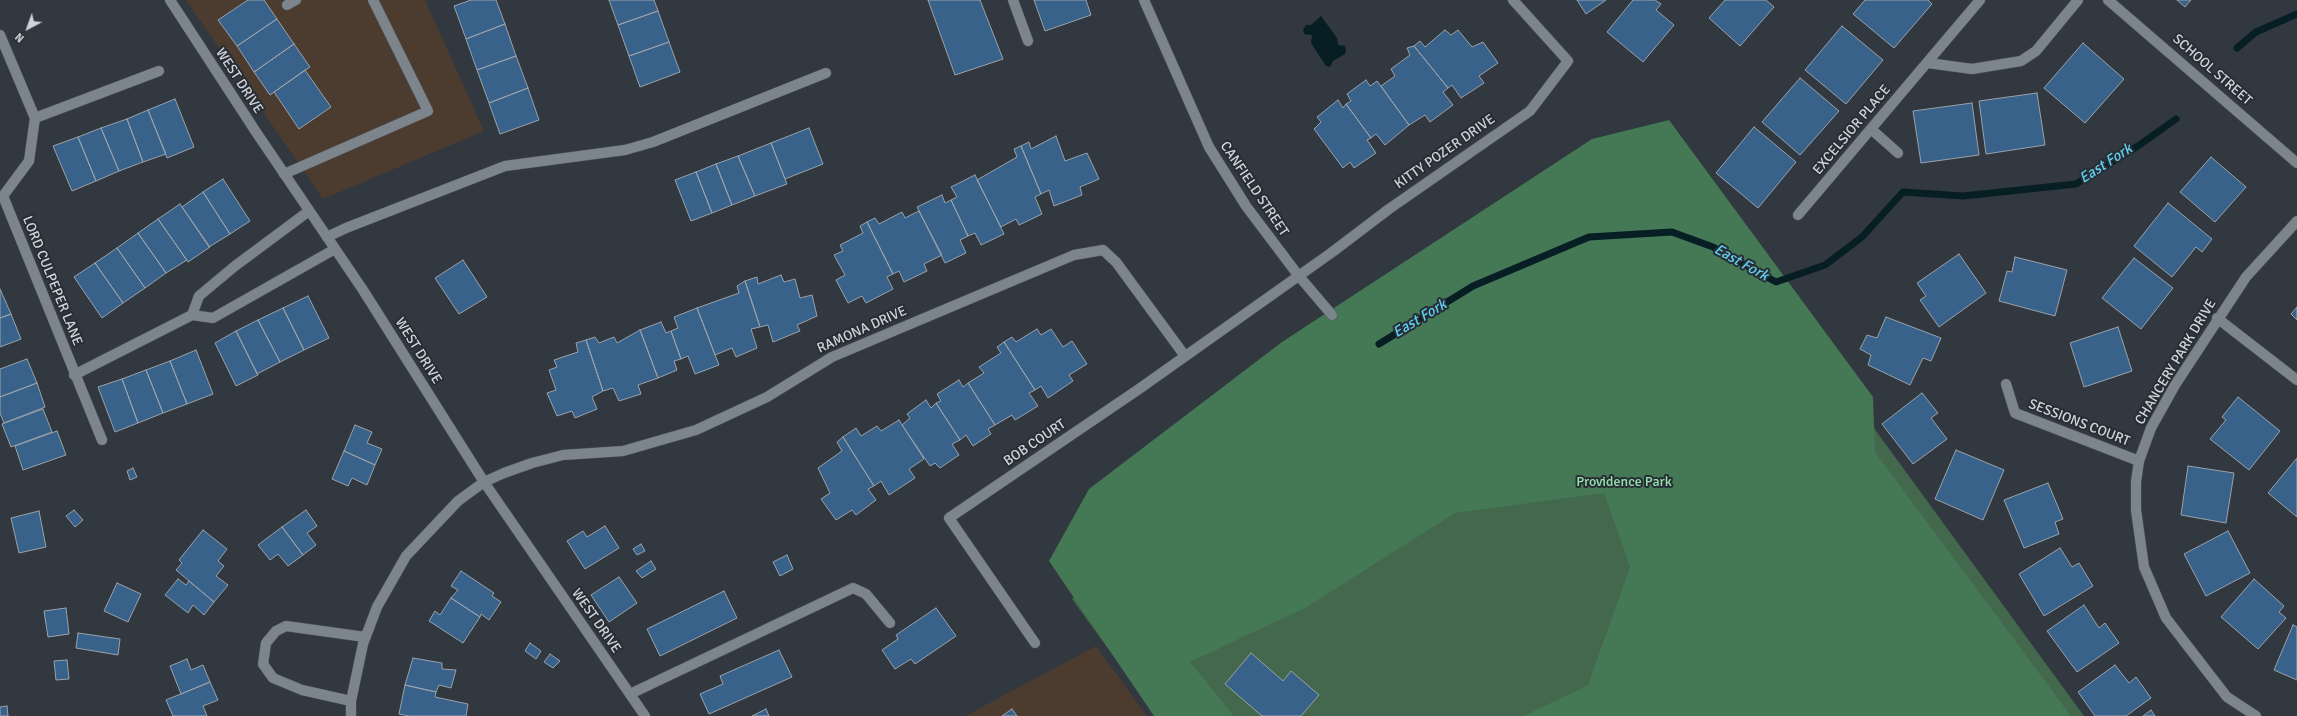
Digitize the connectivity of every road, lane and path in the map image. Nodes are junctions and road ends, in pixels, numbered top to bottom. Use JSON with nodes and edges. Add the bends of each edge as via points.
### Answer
{"nodes":[{"id":1,"x":170,"y":0,"type":"edge"},
{"id":2,"x":373,"y":0,"type":"edge"},
{"id":3,"x":1013,"y":0,"type":"edge"},
{"id":4,"x":1144,"y":0,"type":"edge"},
{"id":5,"x":1513,"y":0,"type":"edge"},
{"id":6,"x":1980,"y":0,"type":"edge"},
{"id":7,"x":2078,"y":0,"type":"edge"},
{"id":8,"x":2108,"y":0,"type":"edge"},
{"id":9,"x":0,"y":35,"type":"edge"},
{"id":10,"x":1028,"y":42,"type":"dead end"},
{"id":11,"x":1928,"y":63,"type":"junction"},
{"id":12,"x":159,"y":71,"type":"dead end"},
{"id":13,"x":826,"y":73,"type":"dead end"},
{"id":14,"x":35,"y":118,"type":"junction"},
{"id":15,"x":1871,"y":129,"type":"junction"},
{"id":16,"x":1898,"y":153,"type":"dead end"},
{"id":17,"x":2297,"y":163,"type":"edge"},
{"id":18,"x":284,"y":174,"type":"junction"},
{"id":19,"x":2,"y":197,"type":"edge"},
{"id":20,"x":309,"y":211,"type":"junction"},
{"id":21,"x":1798,"y":215,"type":"dead end"},
{"id":22,"x":2297,"y":221,"type":"edge"},
{"id":23,"x":327,"y":237,"type":"junction"},
{"id":24,"x":335,"y":249,"type":"junction"},
{"id":25,"x":1298,"y":275,"type":"junction"},
{"id":26,"x":1259,"y":302,"type":"joint"},
{"id":27,"x":192,"y":315,"type":"junction"},
{"id":28,"x":1332,"y":315,"type":"dead end"},
{"id":29,"x":2217,"y":318,"type":"junction"},
{"id":30,"x":1185,"y":356,"type":"junction"},
{"id":31,"x":74,"y":375,"type":"junction"},
{"id":32,"x":2297,"y":380,"type":"edge"},
{"id":33,"x":2006,"y":384,"type":"dead end"},
{"id":34,"x":102,"y":440,"type":"dead end"},
{"id":35,"x":2139,"y":461,"type":"junction"},
{"id":36,"x":484,"y":482,"type":"junction"},
{"id":37,"x":890,"y":623,"type":"dead end"},
{"id":38,"x":365,"y":637,"type":"junction"},
{"id":39,"x":1035,"y":643,"type":"dead end"},
{"id":40,"x":630,"y":694,"type":"junction"},
{"id":41,"x":351,"y":701,"type":"junction"},
{"id":42,"x":351,"y":716,"type":"edge"},
{"id":43,"x":645,"y":716,"type":"edge"},
{"id":44,"x":2256,"y":716,"type":"edge"}],
"edges":[{"from":1,"to":18,"type":"street","name":"WEST DRIVE"},
{"from":2,"to":18,"type":"street","via":[[428,111]]},
{"from":3,"to":10,"type":"street"},
{"from":4,"to":25,"type":"street","name":"CANFIELD STREET","via":[[1209,147],[1246,206]]},
{"from":5,"to":25,"type":"street","name":"KITTY POZER DRIVE","via":[[1568,61],[1559,74],[1530,111],[1389,208]]},
{"from":6,"to":11,"type":"street","name":"EXCELSIOR PLACE"},
{"from":7,"to":11,"type":"street","via":[[2036,51],[2021,61],[1972,69]]},
{"from":8,"to":17,"type":"street","name":"SCHOOL STREET"},
{"from":9,"to":14,"type":"street"},
{"from":11,"to":15,"type":"street","name":"EXCELSIOR PLACE"},
{"from":12,"to":14,"type":"street"},
{"from":13,"to":23,"type":"street","via":[[653,142],[625,150],[505,166]]},
{"from":14,"to":19,"type":"street","via":[[29,161]]},
{"from":15,"to":16,"type":"street"},
{"from":15,"to":21,"type":"street","name":"EXCELSIOR PLACE"},
{"from":18,"to":20,"type":"street","name":"WEST DRIVE"},
{"from":19,"to":31,"type":"street","name":"LORD CULPEPER LANE"},
{"from":20,"to":23,"type":"street","name":"WEST DRIVE"},
{"from":20,"to":27,"type":"street","via":[[199,296]]},
{"from":22,"to":29,"type":"street","name":"CHANCERY PARK DRIVE","via":[[2246,277]]},
{"from":23,"to":24,"type":"street","name":"WEST DRIVE"},
{"from":24,"to":27,"type":"street","via":[[213,318]]},
{"from":24,"to":36,"type":"street","name":"WEST DRIVE"},
{"from":25,"to":26,"type":"street","name":"KITTY POZER DRIVE"},
{"from":25,"to":28,"type":"street","name":"CANFIELD STREET"},
{"from":26,"to":30,"type":"street","name":"BOB COURT"},
{"from":27,"to":31,"type":"street"},
{"from":29,"to":32,"type":"street"},
{"from":29,"to":35,"type":"street","name":"CHANCERY PARK DRIVE","via":[[2151,428]]},
{"from":30,"to":36,"type":"street","name":"RAMONA DRIVE","via":[[1116,262],[1103,250],[1074,255],[832,357],[767,397],[696,430],[623,451],[563,455],[532,463]]},
{"from":30,"to":39,"type":"street","name":"BOB COURT","via":[[949,518]]},
{"from":31,"to":34,"type":"street","name":"LORD CULPEPER LANE"},
{"from":33,"to":35,"type":"street","name":"SESSIONS COURT","via":[[2015,413]]},
{"from":35,"to":44,"type":"street","name":"CHANCERY PARK DRIVE","via":[[2136,510],[2144,567],[2166,618],[2227,697]]},
{"from":36,"to":38,"type":"street","via":[[458,501],[406,556],[377,607]]},
{"from":36,"to":40,"type":"street","name":"WEST DRIVE"},
{"from":37,"to":40,"type":"street","via":[[866,594],[853,588]]},
{"from":38,"to":41,"type":"street"},
{"from":38,"to":41,"type":"street","via":[[286,626],[276,631],[266,643],[263,664],[273,678],[302,690]]},
{"from":40,"to":43,"type":"street","name":"WEST DRIVE"},
{"from":41,"to":42,"type":"street"}]}
